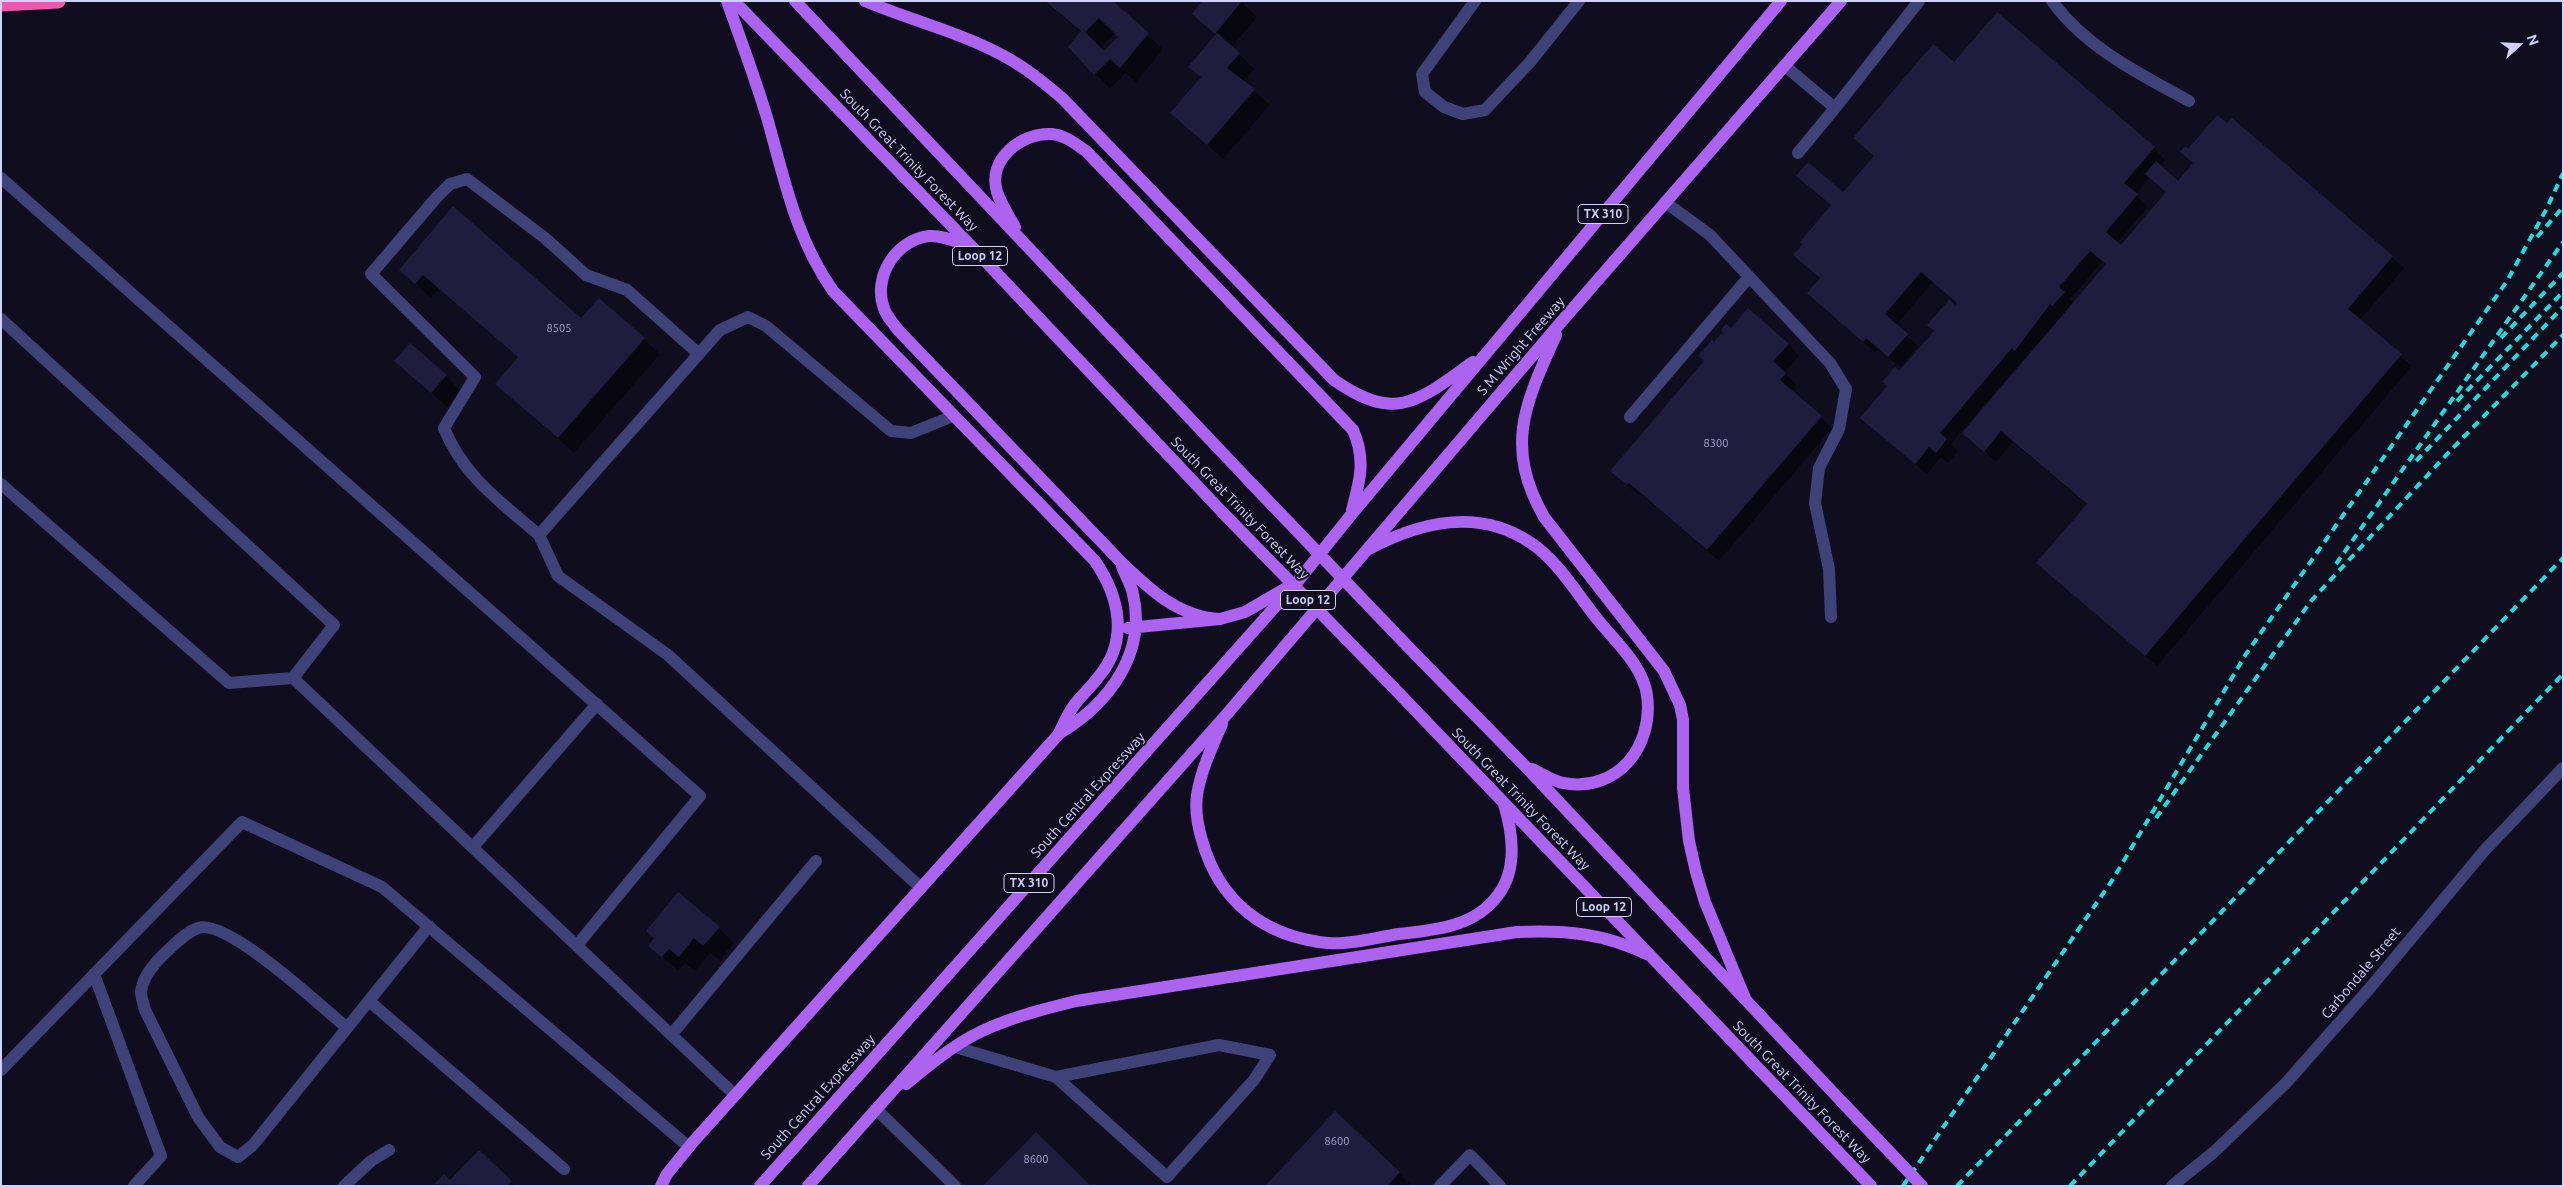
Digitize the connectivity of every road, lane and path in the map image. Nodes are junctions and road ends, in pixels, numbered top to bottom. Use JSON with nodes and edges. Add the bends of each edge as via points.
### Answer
{"nodes":[{"id":1,"x":58,"y":1,"type":"edge"},
{"id":2,"x":727,"y":1,"type":"edge"},
{"id":3,"x":734,"y":1,"type":"edge"},
{"id":4,"x":795,"y":1,"type":"edge"},
{"id":5,"x":865,"y":1,"type":"edge"},
{"id":6,"x":1475,"y":1,"type":"edge"},
{"id":7,"x":1579,"y":1,"type":"edge"},
{"id":8,"x":1782,"y":1,"type":"edge"},
{"id":9,"x":1841,"y":1,"type":"edge"},
{"id":10,"x":1919,"y":1,"type":"edge"},
{"id":11,"x":2052,"y":1,"type":"edge"},
{"id":12,"x":1,"y":4,"type":"edge"},
{"id":13,"x":1784,"y":66,"type":"junction"},
{"id":14,"x":2189,"y":101,"type":"dead end"},
{"id":15,"x":1836,"y":108,"type":"junction"},
{"id":16,"x":1798,"y":153,"type":"dead end"},
{"id":17,"x":1,"y":178,"type":"edge"},
{"id":18,"x":1666,"y":202,"type":"junction"},
{"id":19,"x":1022,"y":240,"type":"junction"},
{"id":20,"x":972,"y":247,"type":"junction"},
{"id":21,"x":1749,"y":277,"type":"junction"},
{"id":22,"x":1,"y":318,"type":"edge"},
{"id":23,"x":1562,"y":321,"type":"junction"},
{"id":24,"x":1487,"y":352,"type":"junction"},
{"id":25,"x":699,"y":354,"type":"junction"},
{"id":26,"x":953,"y":416,"type":"junction"},
{"id":27,"x":1630,"y":417,"type":"dead end"},
{"id":28,"x":1,"y":484,"type":"edge"},
{"id":29,"x":1351,"y":515,"type":"junction"},
{"id":30,"x":539,"y":535,"type":"junction"},
{"id":31,"x":1363,"y":552,"type":"junction"},
{"id":32,"x":1120,"y":562,"type":"junction"},
{"id":33,"x":1298,"y":581,"type":"junction"},
{"id":34,"x":1832,"y":617,"type":"dead end"},
{"id":35,"x":1220,"y":619,"type":"junction"},
{"id":36,"x":1134,"y":628,"type":"junction"},
{"id":37,"x":1119,"y":629,"type":"junction"},
{"id":38,"x":292,"y":678,"type":"junction"},
{"id":39,"x":596,"y":704,"type":"junction"},
{"id":40,"x":1227,"y":714,"type":"junction"},
{"id":41,"x":1058,"y":735,"type":"junction"},
{"id":42,"x":1525,"y":766,"type":"junction"},
{"id":43,"x":2563,"y":768,"type":"edge"},
{"id":44,"x":1504,"y":802,"type":"junction"},
{"id":45,"x":473,"y":847,"type":"junction"},
{"id":46,"x":816,"y":861,"type":"dead end"},
{"id":47,"x":921,"y":888,"type":"junction"},
{"id":48,"x":429,"y":926,"type":"junction"},
{"id":49,"x":578,"y":944,"type":"junction"},
{"id":50,"x":1649,"y":955,"type":"junction"},
{"id":51,"x":94,"y":974,"type":"junction"},
{"id":52,"x":1746,"y":998,"type":"junction"},
{"id":53,"x":369,"y":1001,"type":"junction"},
{"id":54,"x":347,"y":1028,"type":"junction"},
{"id":55,"x":672,"y":1034,"type":"junction"},
{"id":56,"x":955,"y":1047,"type":"junction"},
{"id":57,"x":1,"y":1070,"type":"edge"},
{"id":58,"x":1056,"y":1077,"type":"junction"},
{"id":59,"x":735,"y":1095,"type":"junction"},
{"id":60,"x":878,"y":1106,"type":"junction"},
{"id":61,"x":689,"y":1147,"type":"junction"},
{"id":62,"x":388,"y":1150,"type":"dead end"},
{"id":63,"x":564,"y":1169,"type":"dead end"},
{"id":64,"x":134,"y":1186,"type":"edge"},
{"id":65,"x":344,"y":1186,"type":"edge"},
{"id":66,"x":661,"y":1186,"type":"edge"},
{"id":67,"x":760,"y":1186,"type":"edge"},
{"id":68,"x":808,"y":1186,"type":"edge"},
{"id":69,"x":955,"y":1186,"type":"edge"},
{"id":70,"x":1440,"y":1186,"type":"edge"},
{"id":71,"x":1500,"y":1186,"type":"edge"},
{"id":72,"x":1871,"y":1186,"type":"edge"},
{"id":73,"x":1922,"y":1186,"type":"edge"},
{"id":74,"x":2172,"y":1186,"type":"edge"}],
"edges":[{"from":1,"to":12,"type":"highway"},
{"from":2,"to":26,"type":"main road","via":[[767,119],[794,218],[817,268],[833,291]]},
{"from":3,"to":20,"type":"main road","name":"South Great Trinity Forest Way","number":"Loop 12"},
{"from":4,"to":19,"type":"main road","name":"South Great Trinity Forest Way","number":"Loop 12"},
{"from":5,"to":24,"type":"main road","via":[[973,41],[1036,76],[1069,105],[1334,380],[1354,394],[1376,402],[1402,403],[1421,398]]},
{"from":6,"to":7,"type":"street","via":[[1422,74],[1425,92],[1444,107],[1464,114],[1485,110],[1530,62]]},
{"from":8,"to":24,"type":"main road","name":"S M Wright Freeway","number":"TX 310"},
{"from":9,"to":13,"type":"main road","name":"S M Wright Freeway","number":"TX 310"},
{"from":10,"to":15,"type":"street"},
{"from":11,"to":14,"type":"street","via":[[2117,62]]},
{"from":13,"to":15,"type":"street"},
{"from":13,"to":18,"type":"main road","name":"S M Wright Freeway","number":"TX 310"},
{"from":15,"to":16,"type":"street"},
{"from":17,"to":39,"type":"street"},
{"from":18,"to":21,"type":"street","via":[[1710,235]]},
{"from":18,"to":23,"type":"main road","name":"S M Wright Freeway","number":"TX 310"},
{"from":19,"to":29,"type":"main road","via":[[997,192],[996,177],[1007,151],[1020,140],[1054,134],[1087,152],[1353,430],[1360,444],[1362,476]]},
{"from":19,"to":42,"type":"main road","name":"South Great Trinity Forest Way","number":"Loop 12","bridge":true},
{"from":20,"to":32,"type":"main road","via":[[930,236],[914,240],[899,250],[883,275],[884,311],[898,330]]},
{"from":20,"to":44,"type":"main road","name":"South Great Trinity Forest Way","number":"Loop 12","bridge":true,"via":[[1224,514]]},
{"from":21,"to":27,"type":"street"},
{"from":21,"to":34,"type":"street","via":[[1830,363],[1846,389],[1839,429],[1819,468],[1815,503],[1829,569]]},
{"from":22,"to":38,"type":"street","via":[[334,625]]},
{"from":23,"to":31,"type":"main road","name":"S M Wright Freeway","number":"TX 310"},
{"from":23,"to":52,"type":"main road","via":[[1524,412],[1521,446],[1524,475],[1544,517],[1664,671],[1672,687],[1683,720],[1683,788],[1689,841],[1705,902]]},
{"from":24,"to":29,"type":"main road","name":"S M Wright Freeway","number":"TX 310"},
{"from":25,"to":26,"type":"street","via":[[720,330],[748,317],[766,326],[891,431],[911,433]]},
{"from":25,"to":30,"type":"street"},
{"from":25,"to":30,"type":"street","via":[[627,290],[586,275],[545,238],[467,179],[450,184],[436,198],[371,274],[476,377],[444,428],[451,448],[472,477]]},
{"from":26,"to":37,"type":"main road","via":[[1095,561],[1114,596]]},
{"from":28,"to":38,"type":"street","via":[[229,683]]},
{"from":29,"to":33,"type":"main road","name":"S M Wright Freeway","number":"TX 310"},
{"from":30,"to":47,"type":"street","via":[[558,576],[668,655]]},
{"from":31,"to":40,"type":"main road","name":"S M Wright Freeway","number":"TX 310"},
{"from":31,"to":42,"type":"main road","via":[[1398,534],[1444,522],[1489,525],[1509,532],[1530,542],[1548,558],[1633,663],[1647,693],[1648,713],[1642,742],[1628,763],[1597,782],[1583,784],[1561,783]]},
{"from":32,"to":35,"type":"main road","via":[[1150,590],[1182,611]]},
{"from":32,"to":36,"type":"main road","via":[[1133,593]]},
{"from":33,"to":35,"type":"main road","via":[[1245,612]]},
{"from":33,"to":67,"type":"main road","name":"South Central Expressway","number":"TX 310"},
{"from":35,"to":36,"type":"main road"},
{"from":36,"to":37,"type":"main road"},
{"from":36,"to":41,"type":"main road","via":[[1126,667],[1113,686],[1084,719]]},
{"from":37,"to":41,"type":"main road","via":[[1114,652],[1102,674],[1074,706]]},
{"from":38,"to":45,"type":"street"},
{"from":39,"to":45,"type":"street"},
{"from":39,"to":49,"type":"street","via":[[700,796]]},
{"from":40,"to":44,"type":"main road","via":[[1206,763],[1197,796],[1198,827],[1206,853],[1218,882],[1236,902],[1260,922],[1296,937],[1331,943],[1444,928],[1471,918],[1498,896],[1508,879],[1512,857],[1511,828]]},
{"from":40,"to":60,"type":"main road","number":"TX 310"},
{"from":41,"to":47,"type":"main road"},
{"from":42,"to":52,"type":"main road","name":"South Great Trinity Forest Way","number":"Loop 12"},
{"from":43,"to":74,"type":"street","name":"Carbondale Street","via":[[2484,851],[2370,989],[2286,1083],[2214,1152]]},
{"from":44,"to":50,"type":"main road","name":"South Great Trinity Forest Way","number":"Loop 12"},
{"from":45,"to":49,"type":"street"},
{"from":46,"to":55,"type":"street"},
{"from":47,"to":59,"type":"main road"},
{"from":48,"to":51,"type":"street","via":[[382,887],[242,822]]},
{"from":48,"to":53,"type":"street"},
{"from":48,"to":61,"type":"street"},
{"from":49,"to":55,"type":"street"},
{"from":50,"to":56,"type":"main road","via":[[1622,942],[1591,934],[1552,930],[1517,932],[1076,1001],[990,1027]]},
{"from":50,"to":72,"type":"main road","name":"South Great Trinity Forest Way","number":"Loop 12"},
{"from":51,"to":57,"type":"street"},
{"from":51,"to":64,"type":"street","via":[[161,1156]]},
{"from":52,"to":73,"type":"main road","name":"South Great Trinity Forest Way","number":"Loop 12","bridge":true},
{"from":53,"to":54,"type":"street"},
{"from":53,"to":63,"type":"street"},
{"from":54,"to":54,"type":"street","via":[[253,1145],[238,1156],[220,1147],[198,1117],[146,1010],[141,992],[146,977],[161,957],[198,927],[212,927],[257,954]]},
{"from":55,"to":59,"type":"street"},
{"from":56,"to":58,"type":"street"},
{"from":56,"to":60,"type":"main road"},
{"from":58,"to":58,"type":"street","via":[[1167,1177],[1254,1080],[1270,1055],[1219,1045]]},
{"from":59,"to":61,"type":"main road"},
{"from":60,"to":68,"type":"main road","number":"TX 310"},
{"from":60,"to":69,"type":"street"},
{"from":61,"to":66,"type":"main road"},
{"from":62,"to":65,"type":"street"},
{"from":70,"to":71,"type":"street","via":[[1470,1155]]}]}
